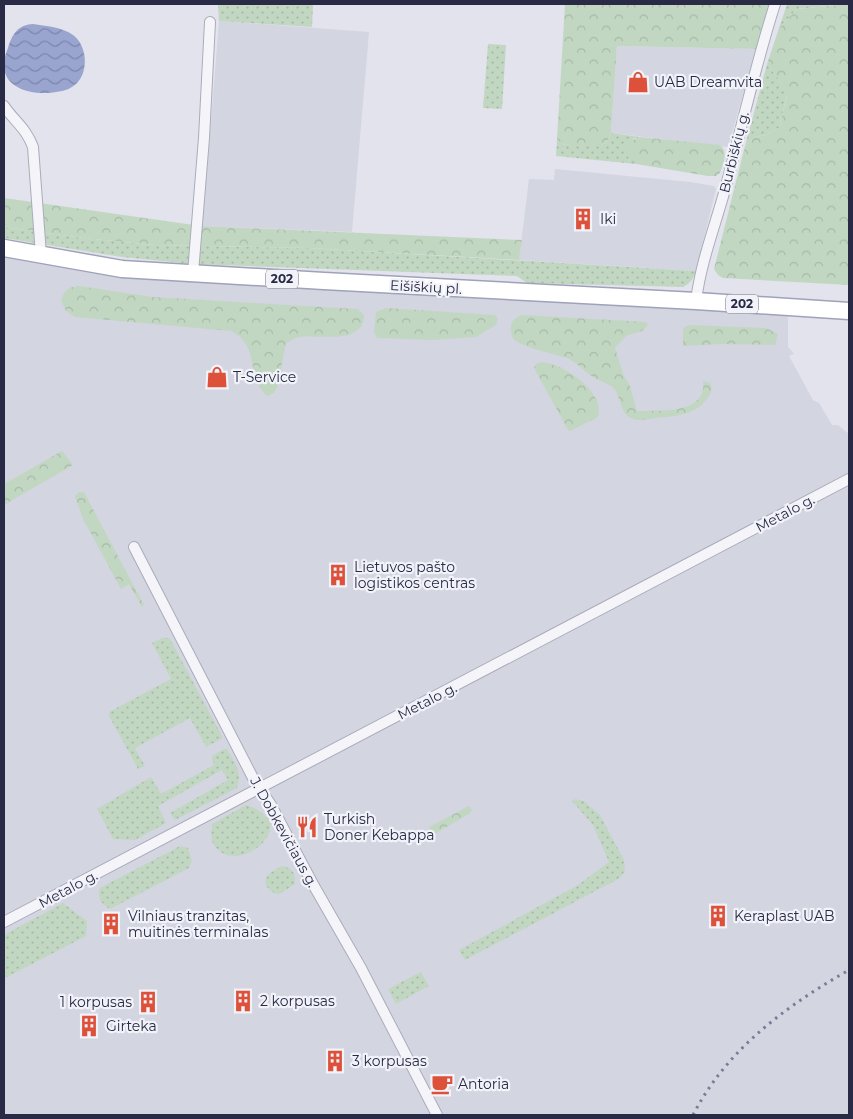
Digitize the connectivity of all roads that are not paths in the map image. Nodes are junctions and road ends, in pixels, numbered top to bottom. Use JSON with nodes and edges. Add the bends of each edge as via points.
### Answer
{"nodes":[{"id":1,"x":775,"y":4,"type":"edge"},
{"id":2,"x":210,"y":22,"type":"dead end"},
{"id":3,"x":4,"y":106,"type":"edge"},
{"id":4,"x":4,"y":248,"type":"edge"},
{"id":5,"x":41,"y":255,"type":"junction"},
{"id":6,"x":193,"y":273,"type":"junction"},
{"id":7,"x":696,"y":301,"type":"junction"},
{"id":8,"x":849,"y":311,"type":"edge"},
{"id":9,"x":849,"y":479,"type":"edge"},
{"id":10,"x":134,"y":547,"type":"dead end"},
{"id":11,"x":260,"y":787,"type":"junction"},
{"id":12,"x":4,"y":922,"type":"edge"},
{"id":13,"x":437,"y":1115,"type":"edge"}],
"edges":[{"from":1,"to":7,"type":"street","name":"Burbiškių g.","via":[[758,58]]},
{"from":2,"to":6,"type":"street"},
{"from":3,"to":5,"type":"street","via":[[29,136],[32,147]]},
{"from":4,"to":5,"type":"main road","name":"Eišiškių pl.","number":"202"},
{"from":5,"to":6,"type":"main road","name":"Eišiškių pl.","number":"202","via":[[122,269]]},
{"from":6,"to":7,"type":"main road","name":"Eišiškių pl.","number":"202"},
{"from":7,"to":8,"type":"main road","name":"Eišiškių pl.","number":"202"},
{"from":9,"to":11,"type":"street","name":"Metalo g."},
{"from":10,"to":11,"type":"street","name":"J. Dobkevičiaus g."},
{"from":11,"to":12,"type":"street","name":"Metalo g."},
{"from":11,"to":13,"type":"street","name":"J. Dobkevičiaus g.","via":[[361,968]]}]}
